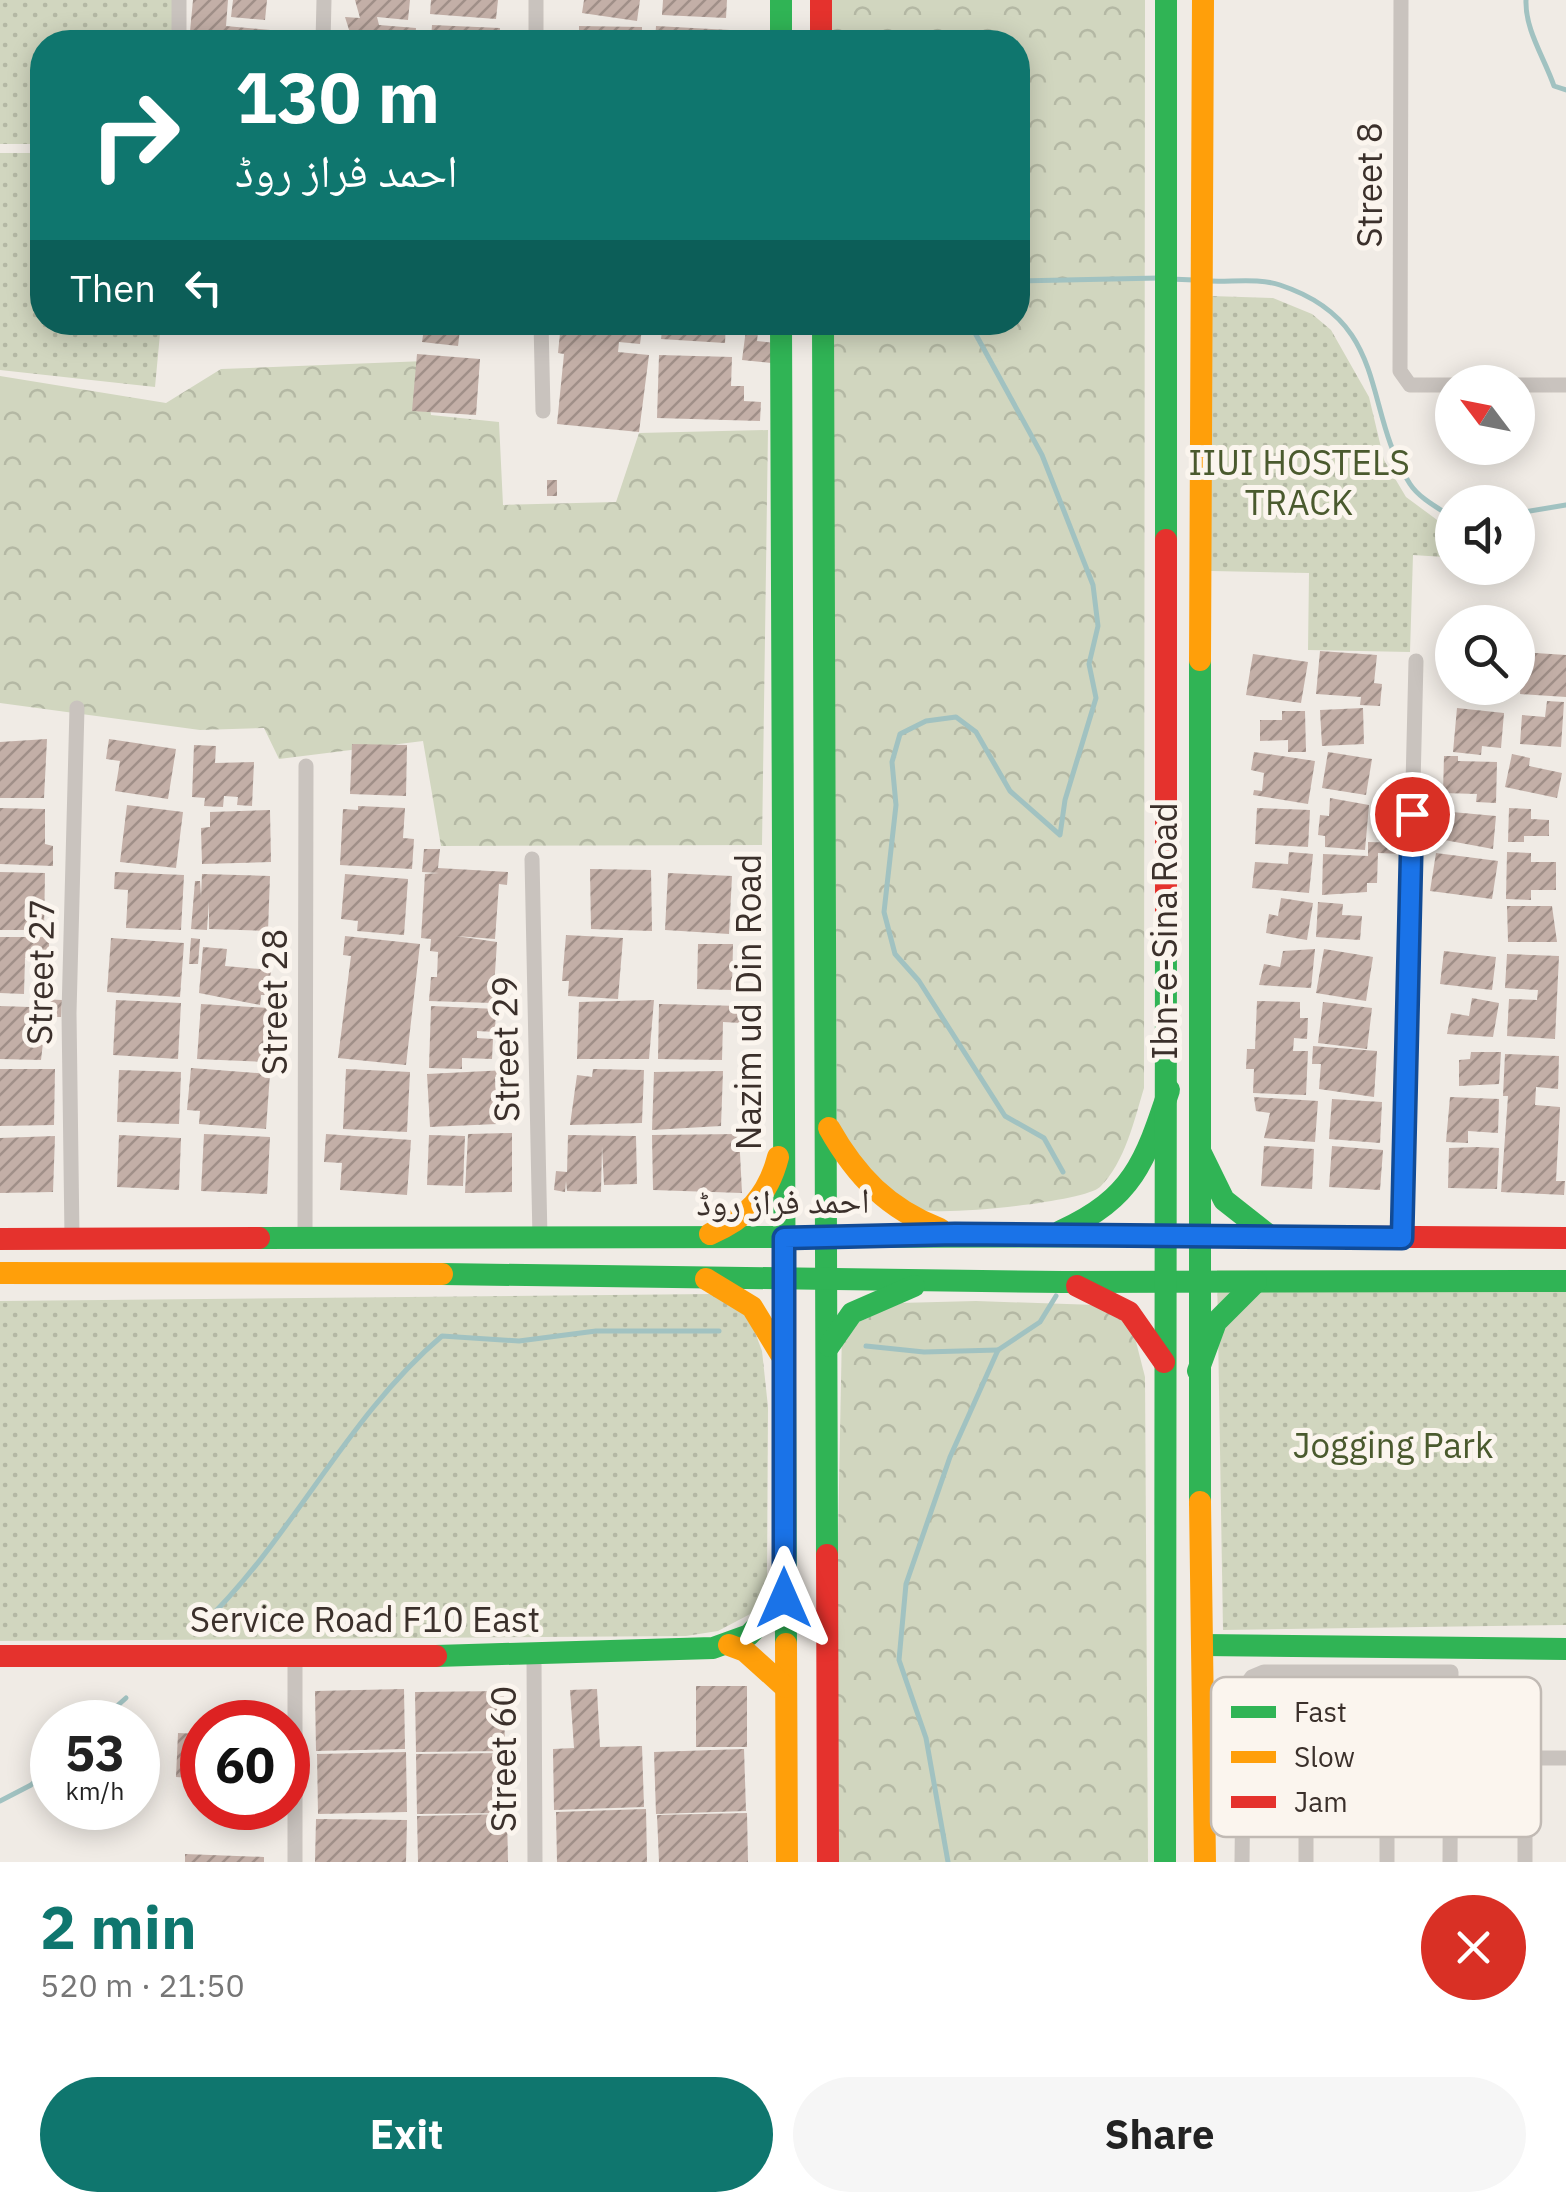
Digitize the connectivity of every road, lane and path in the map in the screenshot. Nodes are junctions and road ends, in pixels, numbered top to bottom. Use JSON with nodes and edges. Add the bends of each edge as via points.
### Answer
{"nodes":[{"id":1,"x":179,"y":0,"type":"edge"},
{"id":2,"x":324,"y":0,"type":"edge"},
{"id":3,"x":536,"y":0,"type":"edge"},
{"id":4,"x":782,"y":0,"type":"edge"},
{"id":5,"x":821,"y":0,"type":"edge"},
{"id":6,"x":1166,"y":0,"type":"edge"},
{"id":7,"x":1203,"y":0,"type":"edge"},
{"id":8,"x":1401,"y":0,"type":"edge"},
{"id":9,"x":179,"y":30,"type":"edge"},
{"id":10,"x":323,"y":30,"type":"edge"},
{"id":11,"x":536,"y":30,"type":"edge"},
{"id":12,"x":781,"y":30,"type":"edge"},
{"id":13,"x":821,"y":30,"type":"edge"},
{"id":14,"x":541,"y":335,"type":"edge"},
{"id":15,"x":780,"y":335,"type":"edge"},
{"id":16,"x":823,"y":335,"type":"edge"},
{"id":17,"x":1435,"y":385,"type":"edge"},
{"id":18,"x":1535,"y":385,"type":"edge"},
{"id":19,"x":1566,"y":385,"type":"edge"},
{"id":20,"x":543,"y":411,"type":"dead end"},
{"id":21,"x":1167,"y":566,"type":"junction"},
{"id":22,"x":1201,"y":567,"type":"junction"},
{"id":23,"x":1416,"y":661,"type":"dead end"},
{"id":24,"x":77,"y":708,"type":"dead end"},
{"id":25,"x":306,"y":766,"type":"dead end"},
{"id":26,"x":532,"y":859,"type":"dead end"},
{"id":27,"x":1169,"y":1090,"type":"junction"},
{"id":28,"x":827,"y":1123,"type":"junction"},
{"id":29,"x":784,"y":1126,"type":"junction"},
{"id":30,"x":1200,"y":1151,"type":"junction"},
{"id":31,"x":955,"y":1234,"type":"junction"},
{"id":32,"x":1164,"y":1235,"type":"junction"},
{"id":33,"x":1199,"y":1235,"type":"junction"},
{"id":34,"x":1271,"y":1236,"type":"junction"},
{"id":35,"x":828,"y":1237,"type":"junction"},
{"id":36,"x":1047,"y":1237,"type":"junction"},
{"id":37,"x":72,"y":1238,"type":"junction"},
{"id":38,"x":305,"y":1238,"type":"junction"},
{"id":39,"x":540,"y":1238,"type":"junction"},
{"id":40,"x":700,"y":1238,"type":"junction"},
{"id":41,"x":784,"y":1238,"type":"junction"},
{"id":42,"x":1402,"y":1238,"type":"junction"},
{"id":43,"x":1566,"y":1238,"type":"edge"},
{"id":44,"x":0,"y":1239,"type":"edge"},
{"id":45,"x":0,"y":1274,"type":"edge"},
{"id":46,"x":693,"y":1274,"type":"junction"},
{"id":47,"x":784,"y":1276,"type":"junction"},
{"id":48,"x":828,"y":1277,"type":"junction"},
{"id":49,"x":933,"y":1280,"type":"junction"},
{"id":50,"x":1566,"y":1281,"type":"edge"},
{"id":51,"x":1063,"y":1282,"type":"junction"},
{"id":52,"x":1164,"y":1282,"type":"junction"},
{"id":53,"x":1198,"y":1282,"type":"junction"},
{"id":54,"x":1256,"y":1282,"type":"junction"},
{"id":55,"x":826,"y":1352,"type":"junction"},
{"id":56,"x":1164,"y":1362,"type":"junction"},
{"id":57,"x":785,"y":1367,"type":"junction"},
{"id":58,"x":1198,"y":1372,"type":"junction"},
{"id":59,"x":1199,"y":1476,"type":"junction"},
{"id":60,"x":1164,"y":1478,"type":"junction"},
{"id":61,"x":784,"y":1598,"type":"junction"},
{"id":62,"x":1204,"y":1644,"type":"junction"},
{"id":63,"x":729,"y":1645,"type":"junction"},
{"id":64,"x":1566,"y":1649,"type":"edge"},
{"id":65,"x":295,"y":1655,"type":"junction"},
{"id":66,"x":0,"y":1656,"type":"edge"},
{"id":67,"x":534,"y":1656,"type":"junction"},
{"id":68,"x":1203,"y":1677,"type":"junction"},
{"id":69,"x":1251,"y":1677,"type":"edge"},
{"id":70,"x":1451,"y":1677,"type":"edge"},
{"id":71,"x":1164,"y":1678,"type":"junction"},
{"id":72,"x":785,"y":1688,"type":"junction"},
{"id":73,"x":1204,"y":1759,"type":"junction"},
{"id":74,"x":1211,"y":1759,"type":"edge"},
{"id":75,"x":1242,"y":1837,"type":"edge"},
{"id":76,"x":1526,"y":1837,"type":"edge"},
{"id":77,"x":828,"y":1854,"type":"edge"},
{"id":78,"x":787,"y":1855,"type":"edge"},
{"id":79,"x":295,"y":1862,"type":"edge"},
{"id":80,"x":535,"y":1862,"type":"edge"},
{"id":81,"x":1165,"y":1862,"type":"edge"},
{"id":82,"x":1205,"y":1862,"type":"edge"},
{"id":83,"x":1242,"y":1862,"type":"edge"},
{"id":84,"x":1526,"y":1862,"type":"edge"}],
"edges":[{"from":1,"to":9,"type":"street"},
{"from":2,"to":10,"type":"street"},
{"from":3,"to":11,"type":"street"},
{"from":4,"to":12,"type":"main road"},
{"from":5,"to":13,"type":"main road"},
{"from":6,"to":21,"type":"main road","name":"Ibn-e-Sina Road"},
{"from":7,"to":22,"type":"main road","name":"Ibn-e-Sina Road"},
{"from":8,"to":17,"type":"street","name":"Street 8","via":[[1400,371],[1410,385]]},
{"from":14,"to":20,"type":"street"},
{"from":15,"to":29,"type":"main road","name":"Nazim ud Din Road"},
{"from":16,"to":28,"type":"main road"},
{"from":18,"to":19,"type":"street"},
{"from":21,"to":22,"type":"main road"},
{"from":21,"to":27,"type":"main road","name":"Ibn-e-Sina Road"},
{"from":22,"to":30,"type":"main road","name":"Ibn-e-Sina Road"},
{"from":23,"to":42,"type":"street"},
{"from":24,"to":37,"type":"street","name":"Street 27","via":[[69,1013]]},
{"from":25,"to":38,"type":"street","name":"Street 28"},
{"from":26,"to":39,"type":"street","name":"Street 29"},
{"from":27,"to":32,"type":"main road","name":"Ibn-e-Sina Road"},
{"from":27,"to":36,"type":"main road","via":[[1141,1173],[1125,1193],[1089,1220]]},
{"from":28,"to":31,"type":"main road","via":[[843,1155],[891,1206]]},
{"from":28,"to":35,"type":"main road"},
{"from":29,"to":40,"type":"main road","via":[[776,1171],[758,1204],[734,1226]]},
{"from":29,"to":41,"type":"main road","name":"Nazim ud Din Road"},
{"from":30,"to":33,"type":"main road","name":"Ibn-e-Sina Road"},
{"from":30,"to":34,"type":"main road","via":[[1229,1209]]},
{"from":31,"to":35,"type":"main road","name":"احمد فراز روڈ"},
{"from":31,"to":36,"type":"main road","name":"احمد فراز روڈ"},
{"from":32,"to":33,"type":"main road","name":"احمد فراز روڈ"},
{"from":32,"to":36,"type":"main road","name":"احمد فراز روڈ"},
{"from":32,"to":52,"type":"main road","name":"Ibn-e-Sina Road"},
{"from":33,"to":34,"type":"main road","name":"احمد فراز روڈ"},
{"from":33,"to":53,"type":"main road","name":"Ibn-e-Sina Road"},
{"from":34,"to":42,"type":"main road","name":"احمد فراز روڈ"},
{"from":35,"to":41,"type":"main road","name":"احمد فراز روڈ"},
{"from":35,"to":48,"type":"main road"},
{"from":37,"to":38,"type":"main road","name":"احمد فراز روڈ"},
{"from":37,"to":44,"type":"main road","name":"احمد فراز روڈ"},
{"from":38,"to":39,"type":"main road","name":"احمد فراز روڈ"},
{"from":39,"to":40,"type":"main road","name":"احمد فراز روڈ"},
{"from":40,"to":41,"type":"main road","name":"احمد فراز روڈ"},
{"from":41,"to":47,"type":"main road","name":"Nazim ud Din Road"},
{"from":42,"to":43,"type":"main road","name":"احمد فراز روڈ"},
{"from":45,"to":46,"type":"main road","name":"احمد فراز روڈ"},
{"from":46,"to":47,"type":"main road","name":"احمد فراز روڈ"},
{"from":46,"to":57,"type":"main road","via":[[754,1305]]},
{"from":47,"to":48,"type":"main road","name":"احمد فراز روڈ"},
{"from":47,"to":57,"type":"main road","name":"Nazim ud Din Road"},
{"from":48,"to":49,"type":"main road","name":"احمد فراز روڈ"},
{"from":48,"to":55,"type":"main road"},
{"from":49,"to":51,"type":"main road","name":"احمد فراز روڈ"},
{"from":49,"to":55,"type":"main road","via":[[853,1309]]},
{"from":50,"to":54,"type":"main road","name":"احمد فراز روڈ"},
{"from":51,"to":52,"type":"main road","name":"احمد فراز روڈ"},
{"from":51,"to":56,"type":"main road","via":[[1129,1312]]},
{"from":52,"to":53,"type":"main road","name":"احمد فراز روڈ"},
{"from":52,"to":56,"type":"main road","name":"Ibn-e-Sina Road"},
{"from":53,"to":54,"type":"main road","name":"احمد فراز روڈ"},
{"from":53,"to":58,"type":"main road","name":"Ibn-e-Sina Road"},
{"from":54,"to":58,"type":"main road","via":[[1216,1322]]},
{"from":55,"to":77,"type":"main road"},
{"from":56,"to":60,"type":"main road","name":"Ibn-e-Sina Road"},
{"from":57,"to":61,"type":"main road","name":"Nazim ud Din Road"},
{"from":58,"to":59,"type":"main road","name":"Ibn-e-Sina Road"},
{"from":59,"to":60,"type":"main road"},
{"from":59,"to":62,"type":"main road","name":"Ibn-e-Sina Road"},
{"from":60,"to":71,"type":"main road","name":"Ibn-e-Sina Road"},
{"from":61,"to":63,"type":"main road","via":[[768,1620]]},
{"from":61,"to":72,"type":"main road","name":"Nazim ud Din Road"},
{"from":62,"to":64,"type":"main road"},
{"from":62,"to":68,"type":"main road","name":"Ibn-e-Sina Road"},
{"from":63,"to":67,"type":"main road","name":"Service Road F10 East"},
{"from":63,"to":72,"type":"main road"},
{"from":65,"to":66,"type":"main road","name":"Service Road F10 East"},
{"from":65,"to":67,"type":"main road","name":"Service Road F10 East"},
{"from":65,"to":79,"type":"street"},
{"from":67,"to":80,"type":"street","name":"Street 60"},
{"from":68,"to":71,"type":"main road"},
{"from":68,"to":73,"type":"main road","name":"Ibn-e-Sina Road"},
{"from":69,"to":70,"type":"street","via":[[1451,1672]]},
{"from":71,"to":81,"type":"main road","name":"Ibn-e-Sina Road"},
{"from":72,"to":78,"type":"main road","name":"Nazim ud Din Road"},
{"from":73,"to":74,"type":"street"},
{"from":73,"to":82,"type":"main road","name":"Ibn-e-Sina Road"},
{"from":75,"to":83,"type":"street"},
{"from":76,"to":84,"type":"street"},
{"from":77,"to":78,"type":"main road"}]}
